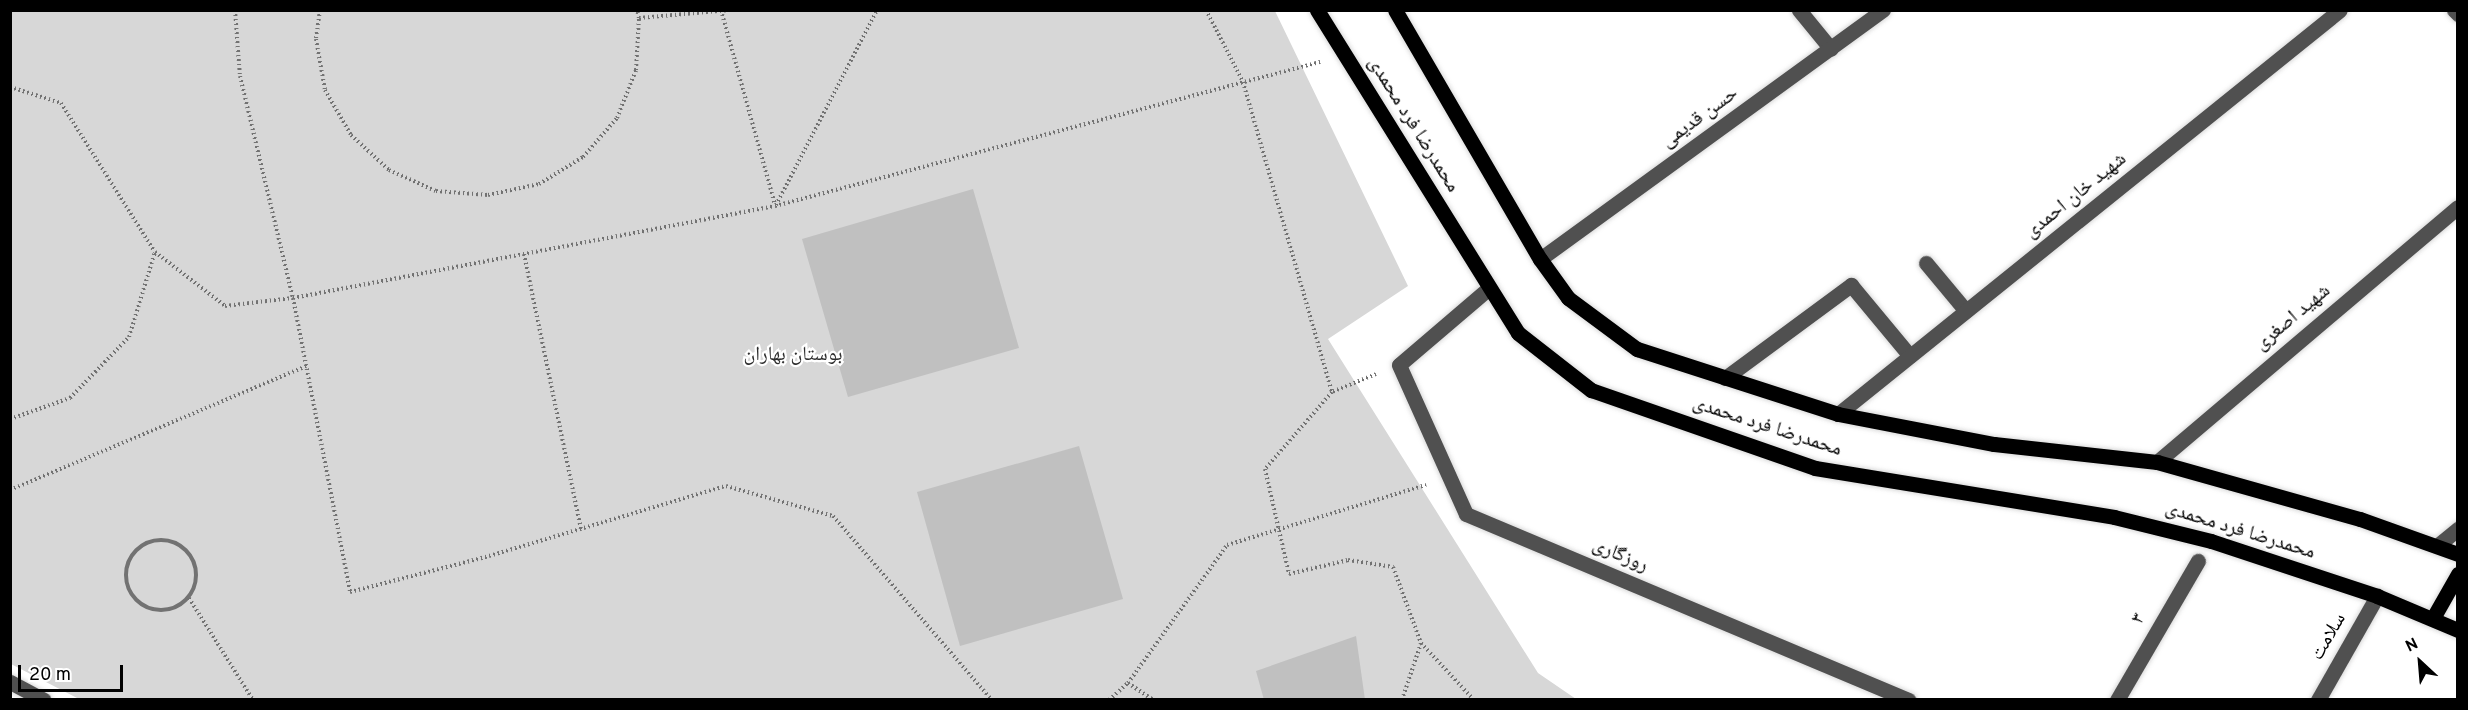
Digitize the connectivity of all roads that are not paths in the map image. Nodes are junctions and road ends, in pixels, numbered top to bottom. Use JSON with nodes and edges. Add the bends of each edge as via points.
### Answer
{"nodes":[{"id":1,"x":1317,"y":10,"type":"edge"},
{"id":2,"x":1799,"y":10,"type":"edge"},
{"id":3,"x":1883,"y":10,"type":"edge"},
{"id":4,"x":2340,"y":10,"type":"edge"},
{"id":5,"x":2454,"y":10,"type":"edge"},
{"id":6,"x":1398,"y":11,"type":"edge"},
{"id":7,"x":2457,"y":15,"type":"edge"},
{"id":8,"x":1831,"y":49,"type":"junction"},
{"id":9,"x":2457,"y":207,"type":"edge"},
{"id":10,"x":1540,"y":259,"type":"junction"},
{"id":11,"x":1926,"y":263,"type":"dead end"},
{"id":12,"x":1489,"y":288,"type":"junction"},
{"id":13,"x":1966,"y":311,"type":"junction"},
{"id":14,"x":1910,"y":356,"type":"junction"},
{"id":15,"x":1725,"y":378,"type":"junction"},
{"id":16,"x":1838,"y":414,"type":"junction"},
{"id":17,"x":2157,"y":462,"type":"junction"},
{"id":18,"x":2457,"y":529,"type":"edge"},
{"id":19,"x":2438,"y":545,"type":"junction"},
{"id":20,"x":2457,"y":554,"type":"edge"},
{"id":21,"x":2198,"y":561,"type":"dead end"},
{"id":22,"x":2457,"y":574,"type":"edge"},
{"id":23,"x":2377,"y":596,"type":"junction"},
{"id":24,"x":2433,"y":618,"type":"junction"},
{"id":25,"x":2457,"y":630,"type":"edge"},
{"id":26,"x":10,"y":682,"type":"edge"},
{"id":27,"x":44,"y":699,"type":"edge"},
{"id":28,"x":1909,"y":699,"type":"edge"},
{"id":29,"x":2117,"y":699,"type":"edge"},
{"id":30,"x":2318,"y":699,"type":"edge"}],
"edges":[{"from":1,"to":12,"type":"main road","name":"محمدرضا فرد محمدی"},
{"from":2,"to":8,"type":"street"},
{"from":3,"to":8,"type":"street","name":"حسن قدیمی"},
{"from":4,"to":13,"type":"street","name":"شهید خان احمدی"},
{"from":5,"to":7,"type":"street"},
{"from":6,"to":10,"type":"main road","name":"محمدرضا فرد محمدی"},
{"from":8,"to":10,"type":"street","name":"حسن قدیمی"},
{"from":9,"to":17,"type":"street","name":"شهید اصغری"},
{"from":10,"to":15,"type":"main road","name":"محمدرضا فرد محمدی","via":[[1568,298],[1637,350]]},
{"from":11,"to":13,"type":"street"},
{"from":12,"to":23,"type":"main road","name":"محمدرضا فرد محمدی","via":[[1518,333],[1591,390],[1804,465],[2114,517],[2211,541]]},
{"from":12,"to":28,"type":"street","name":"روزگاری","via":[[1399,365],[1466,514]]},
{"from":13,"to":14,"type":"street","name":"شهید خان احمدی"},
{"from":14,"to":15,"type":"street","via":[[1851,285]]},
{"from":14,"to":16,"type":"street","name":"شهید خان احمدی"},
{"from":15,"to":16,"type":"main road","name":"محمدرضا فرد محمدی"},
{"from":16,"to":17,"type":"main road","name":"محمدرضا فرد محمدی","via":[[1994,444]]},
{"from":17,"to":19,"type":"main road","name":"محمدرضا فرد محمدی"},
{"from":18,"to":19,"type":"street"},
{"from":19,"to":20,"type":"main road","name":"محمدرضا فرد محمدی"},
{"from":21,"to":29,"type":"street","name":"۳"},
{"from":22,"to":24,"type":"main road"},
{"from":23,"to":24,"type":"main road","name":"محمدرضا فرد محمدی"},
{"from":23,"to":30,"type":"street","name":"سلامت"},
{"from":24,"to":25,"type":"main road","name":"محمدرضا فرد محمدی"},
{"from":26,"to":27,"type":"street"}]}
